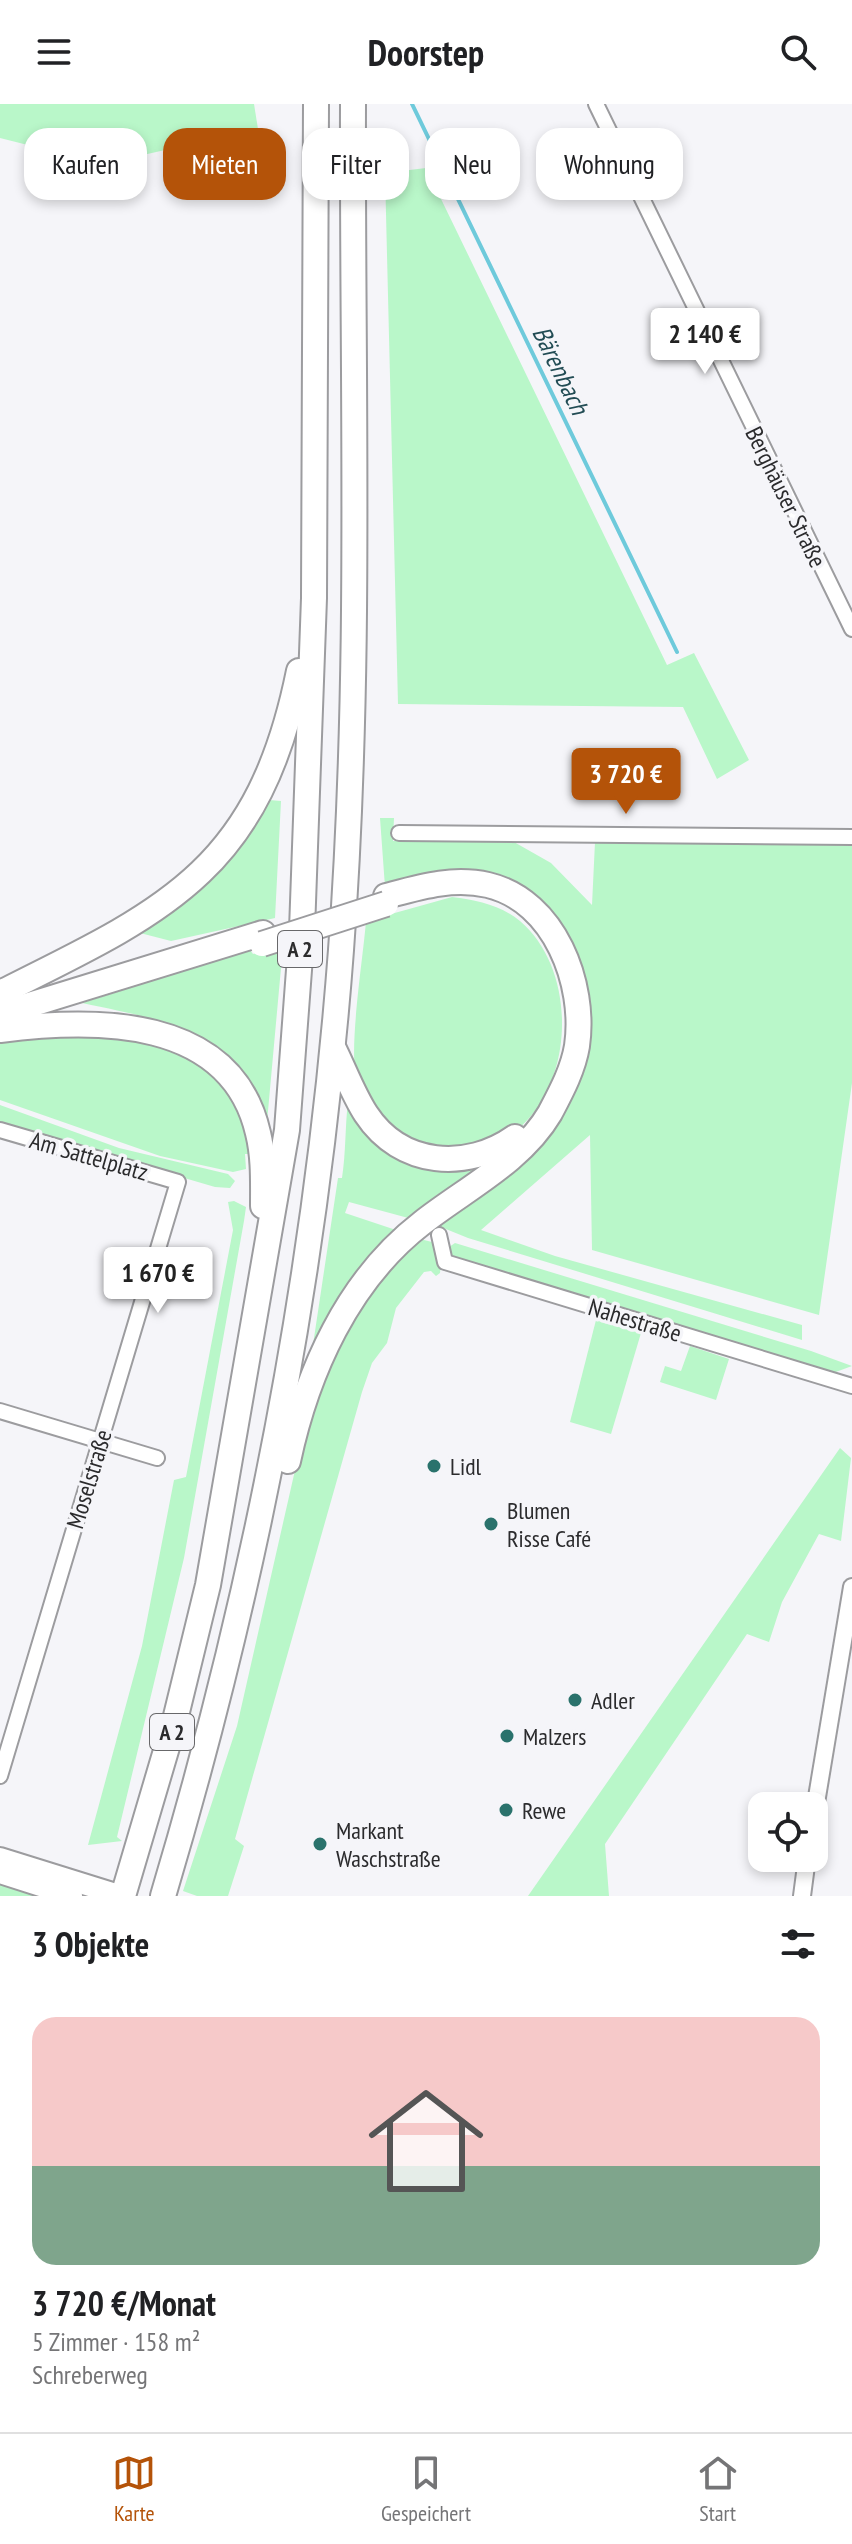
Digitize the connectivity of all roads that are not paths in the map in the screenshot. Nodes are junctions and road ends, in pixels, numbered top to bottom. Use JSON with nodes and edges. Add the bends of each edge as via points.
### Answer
{"nodes":[{"id":1,"x":316,"y":104,"type":"edge"},
{"id":2,"x":353,"y":104,"type":"edge"},
{"id":3,"x":596,"y":104,"type":"edge"},
{"id":4,"x":314,"y":598,"type":"junction"},
{"id":5,"x":852,"y":629,"type":"edge"},
{"id":6,"x":399,"y":833,"type":"dead end"},
{"id":7,"x":852,"y":837,"type":"edge"},
{"id":8,"x":386,"y":900,"type":"junction"},
{"id":9,"x":263,"y":939,"type":"junction"},
{"id":10,"x":0,"y":993,"type":"edge"},
{"id":11,"x":0,"y":1014,"type":"edge"},
{"id":12,"x":0,"y":1020,"type":"edge"},
{"id":13,"x":0,"y":1030,"type":"edge"},
{"id":14,"x":333,"y":1047,"type":"junction"},
{"id":15,"x":0,"y":1130,"type":"edge"},
{"id":16,"x":178,"y":1182,"type":"joint"},
{"id":17,"x":423,"y":1230,"type":"junction"},
{"id":18,"x":261,"y":1298,"type":"junction"},
{"id":19,"x":852,"y":1386,"type":"edge"},
{"id":20,"x":0,"y":1411,"type":"edge"},
{"id":21,"x":101,"y":1438,"type":"junction"},
{"id":22,"x":157,"y":1458,"type":"dead end"},
{"id":23,"x":257,"y":1529,"type":"junction"},
{"id":24,"x":852,"y":1587,"type":"edge"},
{"id":25,"x":0,"y":1776,"type":"edge"},
{"id":26,"x":818,"y":1792,"type":"edge"},
{"id":27,"x":0,"y":1858,"type":"edge"},
{"id":28,"x":805,"y":1872,"type":"edge"},
{"id":29,"x":0,"y":1873,"type":"edge"},
{"id":30,"x":125,"y":1889,"type":"edge"},
{"id":31,"x":164,"y":1892,"type":"edge"},
{"id":32,"x":72,"y":1896,"type":"edge"},
{"id":33,"x":802,"y":1896,"type":"edge"}],
"edges":[{"from":1,"to":4,"type":"highway","number":"A 2"},
{"from":2,"to":14,"type":"highway","number":"A 2","via":[[352,670],[347,860]]},
{"from":3,"to":5,"type":"street","name":"Berghäuser Straße"},
{"from":4,"to":10,"type":"highway","via":[[290,719],[277,757],[242,825],[217,858],[138,923]]},
{"from":4,"to":18,"type":"highway","number":"A 2","via":[[302,930],[287,1130]]},
{"from":6,"to":7,"type":"street"},
{"from":8,"to":9,"type":"highway"},
{"from":8,"to":14,"type":"highway","via":[[437,891],[473,893],[501,902],[529,921],[549,948],[566,993],[569,1035],[563,1061],[550,1094],[515,1137],[493,1153],[444,1161],[399,1145],[381,1132],[366,1114]]},
{"from":8,"to":17,"type":"highway","via":[[457,881],[489,885],[514,896],[554,936],[572,977],[577,1008],[576,1049],[568,1079],[548,1116],[512,1157]]},
{"from":9,"to":11,"type":"highway"},
{"from":9,"to":12,"type":"highway"},
{"from":13,"to":18,"type":"highway","via":[[140,1028],[172,1037],[214,1060],[240,1090],[258,1132],[263,1169]]},
{"from":14,"to":23,"type":"highway","number":"A 2","via":[[289,1365]]},
{"from":15,"to":16,"type":"street","name":"Am Sattelplatz"},
{"from":16,"to":21,"type":"street","name":"Moselstraße"},
{"from":17,"to":19,"type":"street","name":"Nahestraße","via":[[445,1262]]},
{"from":17,"to":23,"type":"highway","via":[[383,1259],[341,1316],[299,1408],[285,1475]]},
{"from":18,"to":30,"type":"highway","number":"A 2","via":[[208,1585]]},
{"from":20,"to":21,"type":"street"},
{"from":21,"to":22,"type":"street"},
{"from":21,"to":25,"type":"street","name":"Moselstraße"},
{"from":23,"to":31,"type":"highway","number":"A 2","via":[[220,1695]]},
{"from":24,"to":26,"type":"street"},
{"from":27,"to":30,"type":"main road"},
{"from":28,"to":33,"type":"street"},
{"from":29,"to":32,"type":"main road"}]}
